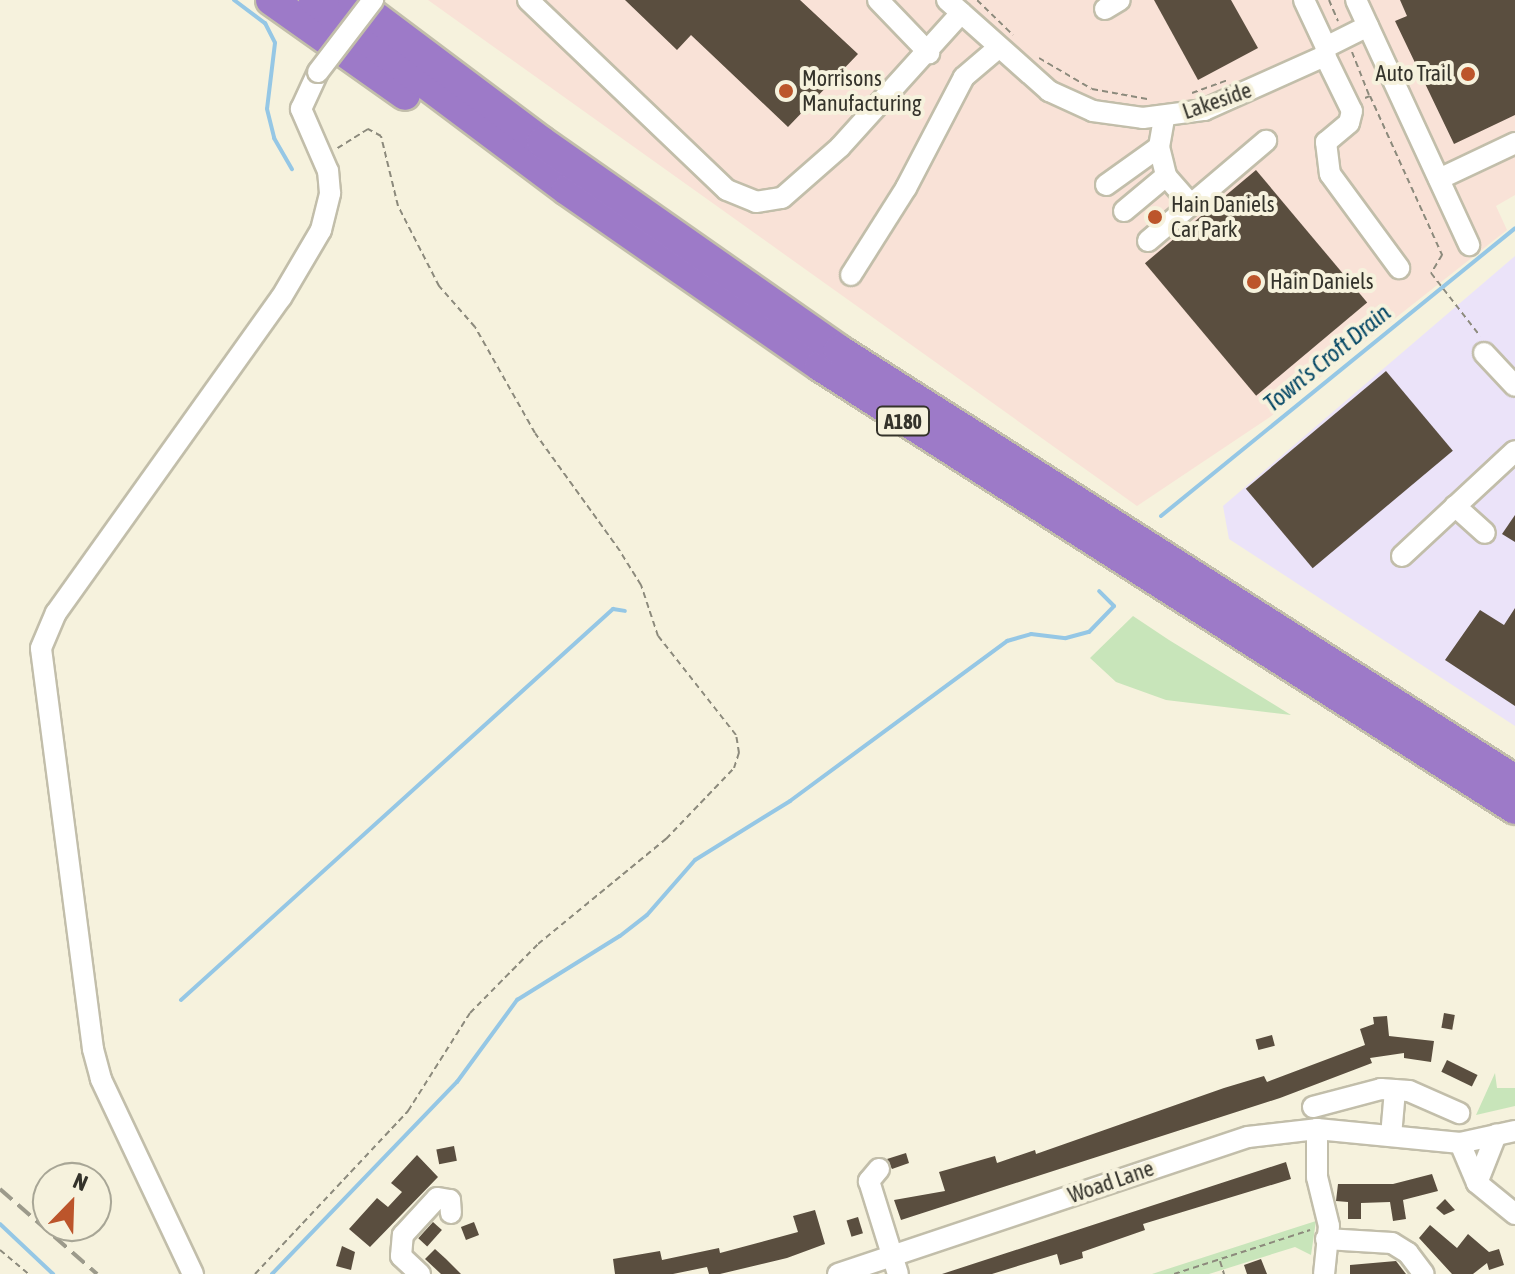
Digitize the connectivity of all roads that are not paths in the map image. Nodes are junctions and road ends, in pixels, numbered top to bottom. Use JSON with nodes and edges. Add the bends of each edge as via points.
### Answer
{"nodes":[{"id":1,"x":271,"y":0,"type":"edge"},
{"id":2,"x":314,"y":0,"type":"edge"},
{"id":3,"x":353,"y":0,"type":"edge"},
{"id":4,"x":376,"y":0,"type":"edge"},
{"id":5,"x":528,"y":0,"type":"edge"},
{"id":6,"x":878,"y":0,"type":"edge"},
{"id":7,"x":1304,"y":0,"type":"edge"},
{"id":8,"x":1356,"y":0,"type":"edge"},
{"id":9,"x":962,"y":4,"type":"edge"},
{"id":10,"x":1368,"y":26,"type":"junction"},
{"id":11,"x":998,"y":48,"type":"junction"},
{"id":12,"x":1326,"y":52,"type":"junction"},
{"id":13,"x":929,"y":53,"type":"junction"},
{"id":14,"x":1161,"y":109,"type":"junction"},
{"id":15,"x":1266,"y":141,"type":"dead end"},
{"id":16,"x":1515,"y":143,"type":"edge"},
{"id":17,"x":1159,"y":147,"type":"junction"},
{"id":18,"x":1166,"y":176,"type":"junction"},
{"id":19,"x":1439,"y":179,"type":"junction"},
{"id":20,"x":1106,"y":185,"type":"dead end"},
{"id":21,"x":1191,"y":205,"type":"junction"},
{"id":22,"x":1124,"y":211,"type":"dead end"},
{"id":23,"x":1148,"y":241,"type":"dead end"},
{"id":24,"x":1469,"y":245,"type":"dead end"},
{"id":25,"x":660,"y":256,"type":"junction"},
{"id":26,"x":1399,"y":268,"type":"dead end"},
{"id":27,"x":851,"y":275,"type":"dead end"},
{"id":28,"x":808,"y":329,"type":"junction"},
{"id":29,"x":1484,"y":353,"type":"road end"},
{"id":30,"x":1515,"y":386,"type":"edge"},
{"id":31,"x":1515,"y":451,"type":"edge"},
{"id":32,"x":1455,"y":506,"type":"junction"},
{"id":33,"x":1485,"y":533,"type":"dead end"},
{"id":34,"x":1402,"y":556,"type":"dead end"},
{"id":35,"x":1515,"y":780,"type":"edge"},
{"id":36,"x":1515,"y":809,"type":"edge"},
{"id":37,"x":1395,"y":1090,"type":"junction"},
{"id":38,"x":1313,"y":1107,"type":"dead end"},
{"id":39,"x":1459,"y":1113,"type":"dead end"},
{"id":40,"x":1317,"y":1129,"type":"junction"},
{"id":41,"x":1506,"y":1133,"type":"edge"},
{"id":42,"x":1391,"y":1136,"type":"junction"},
{"id":43,"x":1460,"y":1143,"type":"junction"},
{"id":44,"x":879,"y":1169,"type":"dead end"},
{"id":45,"x":1477,"y":1183,"type":"junction"},
{"id":46,"x":451,"y":1213,"type":"dead end"},
{"id":47,"x":1515,"y":1214,"type":"edge"},
{"id":48,"x":1328,"y":1232,"type":"junction"},
{"id":49,"x":895,"y":1265,"type":"edge"},
{"id":50,"x":193,"y":1274,"type":"edge"},
{"id":51,"x":420,"y":1274,"type":"edge"},
{"id":52,"x":838,"y":1274,"type":"edge"},
{"id":53,"x":1324,"y":1274,"type":"edge"},
{"id":54,"x":1424,"y":1274,"type":"edge"}],
"edges":[{"from":1,"to":25,"type":"highway","number":"A180","via":[[514,168]]},
{"from":2,"to":25,"type":"highway","number":"A180"},
{"from":3,"to":28,"type":"highway","number":"A180","via":[[542,142]]},
{"from":4,"to":28,"type":"highway","number":"A180"},
{"from":4,"to":50,"type":"street","bridge":true,"via":[[318,72],[301,109],[328,171],[330,193],[321,230],[281,298],[56,613],[41,648],[93,1049],[101,1079]]},
{"from":5,"to":13,"type":"street","via":[[727,190],[756,202],[782,198],[882,105]]},
{"from":6,"to":13,"type":"street"},
{"from":7,"to":12,"type":"street"},
{"from":8,"to":10,"type":"street"},
{"from":9,"to":11,"type":"street","name":"Lakeside"},
{"from":9,"to":13,"type":"street"},
{"from":10,"to":12,"type":"street","name":"Lakeside"},
{"from":10,"to":19,"type":"street"},
{"from":11,"to":14,"type":"street","name":"Lakeside","via":[[1031,79],[1074,104],[1128,118]]},
{"from":11,"to":27,"type":"street","via":[[964,77],[906,188]]},
{"from":12,"to":14,"type":"street","name":"Lakeside","via":[[1228,101]]},
{"from":12,"to":26,"type":"street","via":[[1352,111],[1349,123],[1326,142],[1330,174]]},
{"from":14,"to":17,"type":"street"},
{"from":15,"to":21,"type":"street"},
{"from":16,"to":19,"type":"street"},
{"from":17,"to":18,"type":"street"},
{"from":17,"to":20,"type":"street"},
{"from":18,"to":21,"type":"street"},
{"from":18,"to":22,"type":"street"},
{"from":19,"to":24,"type":"street"},
{"from":21,"to":23,"type":"street"},
{"from":25,"to":36,"type":"highway","number":"A180","via":[[898,417]]},
{"from":28,"to":35,"type":"highway","number":"A180"},
{"from":29,"to":30,"type":"street"},
{"from":31,"to":32,"type":"street"},
{"from":32,"to":33,"type":"street"},
{"from":32,"to":34,"type":"street"},
{"from":37,"to":38,"type":"street"},
{"from":37,"to":39,"type":"street"},
{"from":37,"to":42,"type":"street"},
{"from":40,"to":42,"type":"street","name":"Woad Lane"},
{"from":40,"to":48,"type":"street","via":[[1317,1177]]},
{"from":40,"to":49,"type":"street","name":"Woad Lane","via":[[1234,1141]]},
{"from":41,"to":43,"type":"street","name":"Woad Lane"},
{"from":41,"to":45,"type":"street"},
{"from":42,"to":43,"type":"street","name":"Woad Lane"},
{"from":43,"to":45,"type":"street"},
{"from":44,"to":49,"type":"street","via":[[869,1181]]},
{"from":45,"to":47,"type":"street"},
{"from":46,"to":51,"type":"street","via":[[450,1200],[437,1198],[403,1235],[401,1256]]},
{"from":48,"to":53,"type":"street"},
{"from":48,"to":54,"type":"street","via":[[1392,1243]]},
{"from":49,"to":52,"type":"street","name":"Woad Lane"}]}
